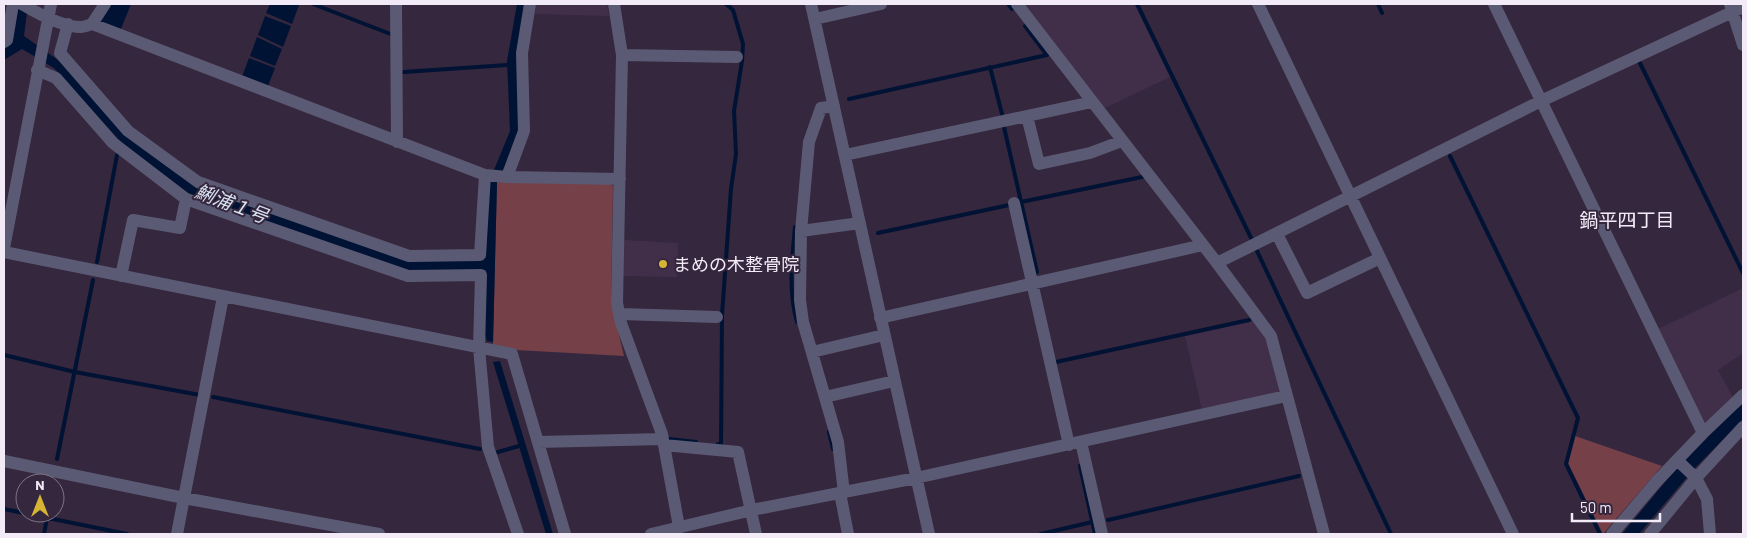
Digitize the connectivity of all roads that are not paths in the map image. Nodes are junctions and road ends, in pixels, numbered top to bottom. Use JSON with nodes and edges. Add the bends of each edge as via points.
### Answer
{"nodes":[{"id":1,"x":13,"y":4,"type":"edge"},
{"id":2,"x":22,"y":4,"type":"edge"},
{"id":3,"x":51,"y":4,"type":"edge"},
{"id":4,"x":105,"y":4,"type":"edge"},
{"id":5,"x":396,"y":4,"type":"edge"},
{"id":6,"x":530,"y":4,"type":"edge"},
{"id":7,"x":614,"y":4,"type":"edge"},
{"id":8,"x":811,"y":4,"type":"edge"},
{"id":9,"x":881,"y":4,"type":"edge"},
{"id":10,"x":1017,"y":4,"type":"edge"},
{"id":11,"x":1258,"y":4,"type":"edge"},
{"id":12,"x":1494,"y":4,"type":"edge"},
{"id":13,"x":1735,"y":8,"type":"edge"},
{"id":14,"x":48,"y":17,"type":"junction"},
{"id":15,"x":815,"y":19,"type":"junction"},
{"id":16,"x":68,"y":24,"type":"junction"},
{"id":17,"x":92,"y":24,"type":"junction"},
{"id":18,"x":4,"y":42,"type":"edge"},
{"id":19,"x":1743,"y":45,"type":"edge"},
{"id":20,"x":622,"y":55,"type":"junction"},
{"id":21,"x":737,"y":57,"type":"dead end"},
{"id":22,"x":38,"y":68,"type":"junction"},
{"id":23,"x":1541,"y":101,"type":"junction"},
{"id":24,"x":1092,"y":102,"type":"junction"},
{"id":25,"x":834,"y":106,"type":"junction"},
{"id":26,"x":1027,"y":116,"type":"junction"},
{"id":27,"x":1122,"y":141,"type":"junction"},
{"id":28,"x":397,"y":142,"type":"junction"},
{"id":29,"x":845,"y":155,"type":"junction"},
{"id":30,"x":485,"y":175,"type":"junction"},
{"id":31,"x":507,"y":177,"type":"junction"},
{"id":32,"x":620,"y":179,"type":"junction"},
{"id":33,"x":1351,"y":197,"type":"junction"},
{"id":34,"x":186,"y":199,"type":"junction"},
{"id":35,"x":1014,"y":203,"type":"dead end"},
{"id":36,"x":860,"y":223,"type":"junction"},
{"id":37,"x":801,"y":231,"type":"junction"},
{"id":38,"x":1278,"y":234,"type":"junction"},
{"id":39,"x":1203,"y":245,"type":"junction"},
{"id":40,"x":4,"y":248,"type":"edge"},
{"id":41,"x":4,"y":252,"type":"edge"},
{"id":42,"x":1380,"y":258,"type":"junction"},
{"id":43,"x":1217,"y":263,"type":"junction"},
{"id":44,"x":121,"y":276,"type":"junction"},
{"id":45,"x":1032,"y":284,"type":"junction"},
{"id":46,"x":223,"y":297,"type":"junction"},
{"id":47,"x":620,"y":314,"type":"junction"},
{"id":48,"x":717,"y":317,"type":"dead end"},
{"id":49,"x":880,"y":318,"type":"junction"},
{"id":50,"x":884,"y":335,"type":"junction"},
{"id":51,"x":479,"y":348,"type":"junction"},
{"id":52,"x":812,"y":352,"type":"junction"},
{"id":53,"x":894,"y":381,"type":"junction"},
{"id":54,"x":1743,"y":395,"type":"edge"},
{"id":55,"x":825,"y":396,"type":"junction"},
{"id":56,"x":1286,"y":396,"type":"junction"},
{"id":57,"x":1743,"y":427,"type":"edge"},
{"id":58,"x":1704,"y":432,"type":"junction"},
{"id":59,"x":538,"y":442,"type":"junction"},
{"id":60,"x":663,"y":442,"type":"junction"},
{"id":61,"x":1075,"y":443,"type":"junction"},
{"id":62,"x":4,"y":461,"type":"edge"},
{"id":63,"x":1678,"y":461,"type":"junction"},
{"id":64,"x":1694,"y":476,"type":"junction"},
{"id":65,"x":916,"y":478,"type":"junction"},
{"id":66,"x":842,"y":493,"type":"junction"},
{"id":67,"x":184,"y":498,"type":"junction"},
{"id":68,"x":752,"y":510,"type":"junction"},
{"id":69,"x":679,"y":527,"type":"junction"},
{"id":70,"x":177,"y":534,"type":"edge"},
{"id":71,"x":379,"y":534,"type":"edge"},
{"id":72,"x":518,"y":534,"type":"edge"},
{"id":73,"x":565,"y":534,"type":"edge"},
{"id":74,"x":651,"y":534,"type":"edge"},
{"id":75,"x":756,"y":534,"type":"edge"},
{"id":76,"x":848,"y":534,"type":"edge"},
{"id":77,"x":929,"y":534,"type":"edge"},
{"id":78,"x":1102,"y":534,"type":"edge"},
{"id":79,"x":1324,"y":534,"type":"edge"},
{"id":80,"x":1513,"y":534,"type":"edge"},
{"id":81,"x":1612,"y":534,"type":"edge"},
{"id":82,"x":1650,"y":534,"type":"edge"},
{"id":83,"x":1710,"y":534,"type":"edge"}],
"edges":[{"from":1,"to":18,"type":"street"},
{"from":2,"to":14,"type":"street"},
{"from":3,"to":14,"type":"street"},
{"from":4,"to":17,"type":"street"},
{"from":5,"to":28,"type":"street"},
{"from":6,"to":31,"type":"street","via":[[522,52],[524,131]]},
{"from":7,"to":20,"type":"street"},
{"from":8,"to":15,"type":"street"},
{"from":9,"to":15,"type":"street"},
{"from":10,"to":24,"type":"street"},
{"from":11,"to":33,"type":"street"},
{"from":12,"to":23,"type":"street"},
{"from":13,"to":19,"type":"street"},
{"from":13,"to":23,"type":"street"},
{"from":14,"to":16,"type":"street"},
{"from":14,"to":22,"type":"street"},
{"from":15,"to":25,"type":"street"},
{"from":16,"to":17,"type":"street","via":[[81,27]]},
{"from":16,"to":30,"type":"street","via":[[60,52],[128,131],[198,182],[409,256],[480,255]]},
{"from":17,"to":28,"type":"street"},
{"from":20,"to":21,"type":"street"},
{"from":20,"to":32,"type":"street"},
{"from":22,"to":34,"type":"street","via":[[56,78],[113,143]]},
{"from":22,"to":40,"type":"street"},
{"from":23,"to":33,"type":"street"},
{"from":23,"to":58,"type":"street"},
{"from":24,"to":26,"type":"street"},
{"from":24,"to":27,"type":"street"},
{"from":25,"to":29,"type":"street"},
{"from":25,"to":37,"type":"street","via":[[821,108],[809,142]]},
{"from":26,"to":27,"type":"street","via":[[1038,164],[1090,153]]},
{"from":26,"to":29,"type":"street"},
{"from":27,"to":39,"type":"street"},
{"from":28,"to":30,"type":"street"},
{"from":29,"to":36,"type":"street"},
{"from":30,"to":31,"type":"street"},
{"from":31,"to":32,"type":"street"},
{"from":32,"to":47,"type":"street"},
{"from":33,"to":38,"type":"street"},
{"from":33,"to":42,"type":"street"},
{"from":34,"to":44,"type":"street","via":[[180,228],[133,220]]},
{"from":34,"to":51,"type":"street","via":[[408,276],[481,275]]},
{"from":35,"to":45,"type":"street"},
{"from":36,"to":37,"type":"street"},
{"from":36,"to":49,"type":"street"},
{"from":37,"to":52,"type":"street","via":[[800,300]]},
{"from":38,"to":42,"type":"street","via":[[1307,293]]},
{"from":38,"to":43,"type":"street"},
{"from":39,"to":43,"type":"street"},
{"from":39,"to":45,"type":"street"},
{"from":41,"to":44,"type":"street"},
{"from":42,"to":80,"type":"street"},
{"from":43,"to":56,"type":"street","via":[[1271,336]]},
{"from":44,"to":46,"type":"street"},
{"from":45,"to":49,"type":"street"},
{"from":45,"to":61,"type":"street"},
{"from":46,"to":51,"type":"street"},
{"from":46,"to":67,"type":"street"},
{"from":47,"to":48,"type":"street"},
{"from":47,"to":60,"type":"street"},
{"from":49,"to":50,"type":"street"},
{"from":50,"to":52,"type":"street"},
{"from":50,"to":53,"type":"street"},
{"from":51,"to":59,"type":"street","via":[[512,354]]},
{"from":51,"to":72,"type":"street","via":[[488,447]]},
{"from":52,"to":55,"type":"street"},
{"from":53,"to":55,"type":"street"},
{"from":53,"to":65,"type":"street"},
{"from":54,"to":58,"type":"street"},
{"from":55,"to":66,"type":"street","via":[[838,442]]},
{"from":56,"to":61,"type":"street"},
{"from":56,"to":79,"type":"street"},
{"from":57,"to":64,"type":"street"},
{"from":58,"to":63,"type":"street"},
{"from":59,"to":60,"type":"street"},
{"from":59,"to":73,"type":"street"},
{"from":60,"to":68,"type":"street","via":[[738,452]]},
{"from":60,"to":69,"type":"street"},
{"from":61,"to":65,"type":"street"},
{"from":61,"to":78,"type":"street"},
{"from":62,"to":67,"type":"street"},
{"from":63,"to":64,"type":"street"},
{"from":63,"to":81,"type":"street"},
{"from":64,"to":82,"type":"street"},
{"from":64,"to":83,"type":"street","via":[[1707,500]]},
{"from":65,"to":66,"type":"street"},
{"from":65,"to":77,"type":"street"},
{"from":66,"to":68,"type":"street"},
{"from":66,"to":76,"type":"street"},
{"from":67,"to":70,"type":"street"},
{"from":67,"to":71,"type":"street"},
{"from":68,"to":69,"type":"street"},
{"from":68,"to":75,"type":"street"},
{"from":69,"to":74,"type":"street"}]}
